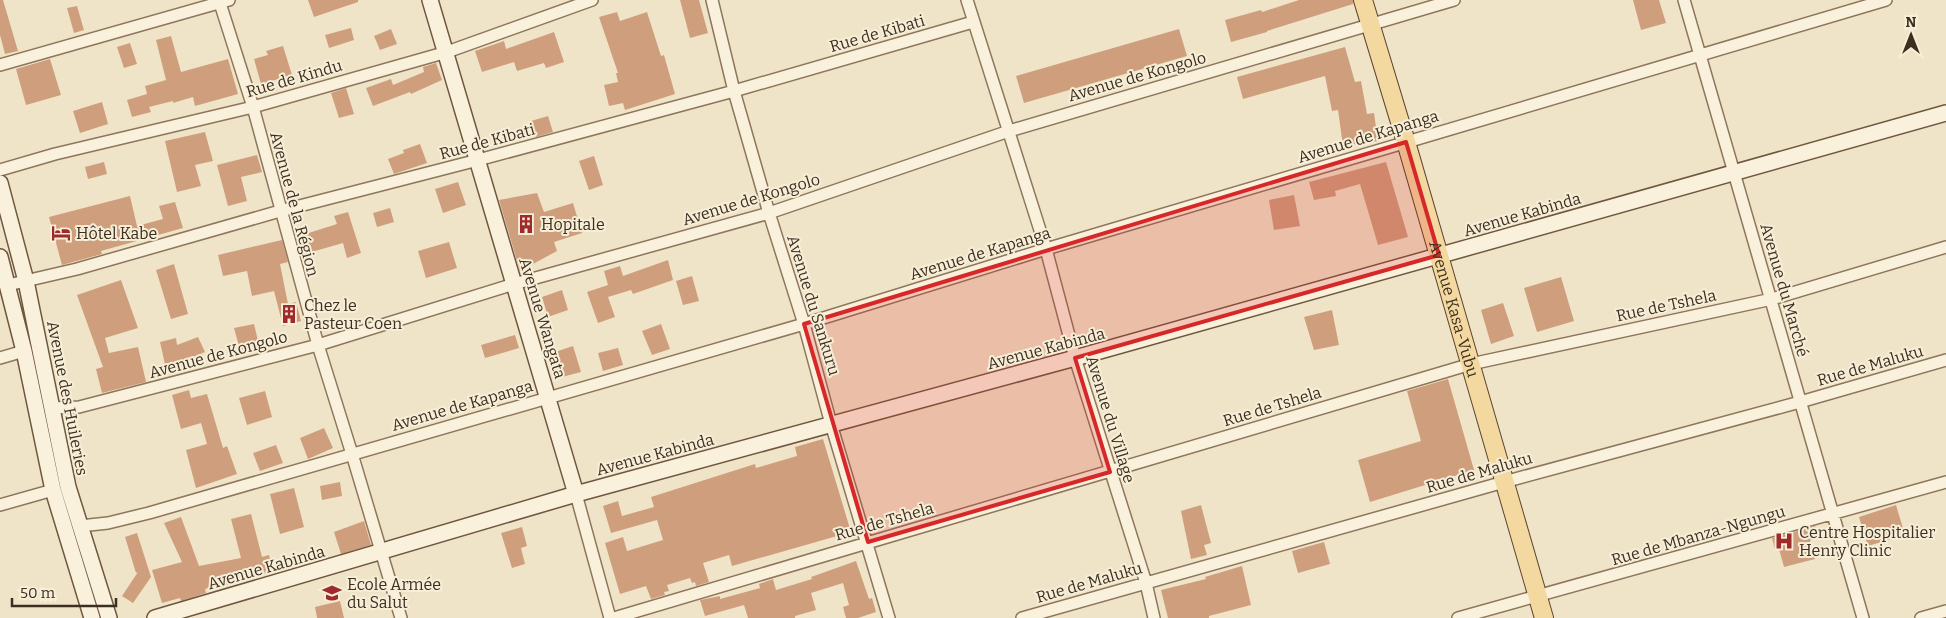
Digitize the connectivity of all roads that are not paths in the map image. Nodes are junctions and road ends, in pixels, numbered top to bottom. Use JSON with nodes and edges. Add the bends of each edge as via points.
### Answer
{"nodes":[{"id":1,"x":430,"y":0,"type":"edge"},
{"id":2,"x":592,"y":0,"type":"edge"},
{"id":3,"x":712,"y":0,"type":"edge"},
{"id":4,"x":967,"y":0,"type":"edge"},
{"id":5,"x":1363,"y":0,"type":"edge"},
{"id":6,"x":1454,"y":0,"type":"edge"},
{"id":7,"x":1684,"y":0,"type":"edge"},
{"id":8,"x":1886,"y":0,"type":"edge"},
{"id":9,"x":223,"y":1,"type":"edge"},
{"id":10,"x":973,"y":22,"type":"junction"},
{"id":11,"x":1370,"y":25,"type":"junction"},
{"id":12,"x":447,"y":52,"type":"junction"},
{"id":13,"x":1700,"y":55,"type":"junction"},
{"id":14,"x":0,"y":65,"type":"edge"},
{"id":15,"x":734,"y":90,"type":"junction"},
{"id":16,"x":253,"y":107,"type":"junction"},
{"id":17,"x":1946,"y":113,"type":"edge"},
{"id":18,"x":1009,"y":131,"type":"junction"},
{"id":19,"x":1406,"y":142,"type":"junction"},
{"id":20,"x":478,"y":160,"type":"junction"},
{"id":21,"x":0,"y":170,"type":"edge"},
{"id":22,"x":1735,"y":173,"type":"junction"},
{"id":23,"x":0,"y":183,"type":"edge"},
{"id":24,"x":280,"y":211,"type":"junction"},
{"id":25,"x":769,"y":213,"type":"junction"},
{"id":26,"x":1946,"y":247,"type":"edge"},
{"id":27,"x":1046,"y":250,"type":"junction"},
{"id":28,"x":1439,"y":256,"type":"junction"},
{"id":29,"x":0,"y":257,"type":"edge"},
{"id":30,"x":26,"y":281,"type":"junction"},
{"id":31,"x":514,"y":284,"type":"junction"},
{"id":32,"x":8,"y":285,"type":"junction"},
{"id":33,"x":1772,"y":299,"type":"junction"},
{"id":34,"x":804,"y":324,"type":"junction"},
{"id":35,"x":318,"y":345,"type":"junction"},
{"id":36,"x":24,"y":351,"type":"junction"},
{"id":37,"x":0,"y":358,"type":"edge"},
{"id":38,"x":1076,"y":358,"type":"junction"},
{"id":39,"x":1946,"y":360,"type":"edge"},
{"id":40,"x":1471,"y":364,"type":"junction"},
{"id":41,"x":548,"y":397,"type":"junction"},
{"id":42,"x":1800,"y":402,"type":"junction"},
{"id":43,"x":51,"y":408,"type":"junction"},
{"id":44,"x":831,"y":424,"type":"junction"},
{"id":45,"x":352,"y":454,"type":"junction"},
{"id":46,"x":1110,"y":472,"type":"junction"},
{"id":47,"x":1504,"y":482,"type":"junction"},
{"id":48,"x":1946,"y":482,"type":"edge"},
{"id":49,"x":52,"y":490,"type":"junction"},
{"id":50,"x":576,"y":494,"type":"junction"},
{"id":51,"x":0,"y":504,"type":"edge"},
{"id":52,"x":1832,"y":514,"type":"junction"},
{"id":53,"x":80,"y":526,"type":"junction"},
{"id":54,"x":868,"y":542,"type":"junction"},
{"id":55,"x":381,"y":552,"type":"junction"},
{"id":56,"x":1146,"y":583,"type":"junction"},
{"id":57,"x":1537,"y":596,"type":"junction"},
{"id":58,"x":1946,"y":611,"type":"edge"},
{"id":59,"x":92,"y":618,"type":"edge"},
{"id":60,"x":109,"y":618,"type":"edge"},
{"id":61,"x":155,"y":618,"type":"edge"},
{"id":62,"x":401,"y":618,"type":"edge"},
{"id":63,"x":612,"y":618,"type":"edge"},
{"id":64,"x":889,"y":618,"type":"edge"},
{"id":65,"x":1022,"y":618,"type":"edge"},
{"id":66,"x":1154,"y":618,"type":"edge"},
{"id":67,"x":1458,"y":618,"type":"edge"},
{"id":68,"x":1544,"y":618,"type":"edge"},
{"id":69,"x":1863,"y":618,"type":"edge"},
{"id":70,"x":1921,"y":618,"type":"edge"}],
"edges":[{"from":1,"to":12,"type":"street","name":"Avenue Wangata"},
{"from":2,"to":12,"type":"street","name":"Rue de Kindu"},
{"from":3,"to":15,"type":"street","name":"Avenue du Sankuru"},
{"from":4,"to":10,"type":"street","name":"Avenue du Village"},
{"from":5,"to":11,"type":"main road","name":"Avenue Kasa-Vubu"},
{"from":6,"to":11,"type":"street","name":"Avenue de Kongolo"},
{"from":7,"to":13,"type":"street","name":"Avenue du Marché"},
{"from":8,"to":13,"type":"street","name":"Avenue de Kapanga"},
{"from":9,"to":14,"type":"street"},
{"from":9,"to":16,"type":"street","name":"Avenue de la Région"},
{"from":10,"to":15,"type":"street","name":"Rue de Kibati"},
{"from":10,"to":18,"type":"street","name":"Avenue du Village"},
{"from":11,"to":18,"type":"street","name":"Avenue de Kongolo"},
{"from":11,"to":19,"type":"main road","name":"Avenue Kasa-Vubu"},
{"from":12,"to":16,"type":"street","name":"Rue de Kindu"},
{"from":12,"to":20,"type":"street","name":"Avenue Wangata"},
{"from":13,"to":19,"type":"street","name":"Avenue de Kapanga"},
{"from":13,"to":22,"type":"street","name":"Avenue du Marché"},
{"from":15,"to":20,"type":"street","name":"Rue de Kibati"},
{"from":15,"to":25,"type":"street","name":"Avenue du Sankuru"},
{"from":16,"to":21,"type":"street","name":"Rue de Kindu"},
{"from":16,"to":24,"type":"street","name":"Avenue de la Région"},
{"from":17,"to":22,"type":"street","name":"Avenue Kabinda"},
{"from":18,"to":25,"type":"street","name":"Avenue de Kongolo"},
{"from":18,"to":27,"type":"street","name":"Avenue du Village"},
{"from":19,"to":27,"type":"street","name":"Avenue de Kapanga"},
{"from":19,"to":28,"type":"main road","name":"Avenue Kasa-Vubu"},
{"from":20,"to":24,"type":"street","name":"Rue de Kibati"},
{"from":20,"to":31,"type":"street","name":"Avenue Wangata"},
{"from":22,"to":28,"type":"street","name":"Avenue Kabinda"},
{"from":22,"to":33,"type":"street","name":"Avenue du Marché"},
{"from":23,"to":30,"type":"street","name":"Avenue des Huileries"},
{"from":24,"to":30,"type":"street","name":"Rue de Kibati"},
{"from":24,"to":35,"type":"street","name":"Avenue de la Région"},
{"from":25,"to":31,"type":"street","name":"Avenue de Kongolo"},
{"from":25,"to":34,"type":"street","name":"Avenue du Sankuru"},
{"from":26,"to":33,"type":"street","name":"Rue de Tshela"},
{"from":27,"to":34,"type":"street","name":"Avenue de Kapanga"},
{"from":27,"to":38,"type":"street","name":"Avenue du Village"},
{"from":28,"to":38,"type":"street","name":"Avenue Kabinda"},
{"from":28,"to":40,"type":"main road","name":"Avenue Kasa-Vubu"},
{"from":29,"to":32,"type":"street","name":"Avenue des Huileries"},
{"from":30,"to":32,"type":"street","name":"Rue de Kibati"},
{"from":30,"to":43,"type":"street","name":"Avenue des Huileries"},
{"from":31,"to":35,"type":"street","name":"Avenue de Kongolo"},
{"from":31,"to":41,"type":"street","name":"Avenue Wangata"},
{"from":32,"to":36,"type":"street","name":"Avenue des Huileries"},
{"from":33,"to":40,"type":"street","name":"Rue de Tshela"},
{"from":33,"to":42,"type":"street","name":"Avenue du Marché"},
{"from":34,"to":41,"type":"street","name":"Avenue de Kapanga"},
{"from":34,"to":44,"type":"street","name":"Avenue du Sankuru"},
{"from":35,"to":43,"type":"street","name":"Avenue de Kongolo","via":[[79,407]]},
{"from":35,"to":45,"type":"street","name":"Avenue de la Région"},
{"from":36,"to":37,"type":"street"},
{"from":36,"to":49,"type":"street","name":"Avenue des Huileries"},
{"from":38,"to":44,"type":"street","name":"Avenue Kabinda"},
{"from":38,"to":46,"type":"street","name":"Avenue du Village"},
{"from":39,"to":42,"type":"street","name":"Rue de Maluku"},
{"from":40,"to":46,"type":"street","name":"Rue de Tshela"},
{"from":40,"to":47,"type":"main road","name":"Avenue Kasa-Vubu"},
{"from":41,"to":45,"type":"street","name":"Avenue de Kapanga"},
{"from":41,"to":50,"type":"street","name":"Avenue Wangata"},
{"from":42,"to":47,"type":"street","name":"Rue de Maluku"},
{"from":42,"to":52,"type":"street","name":"Avenue du Marché"},
{"from":43,"to":53,"type":"street","name":"Avenue des Huileries"},
{"from":44,"to":50,"type":"street","name":"Avenue Kabinda"},
{"from":44,"to":54,"type":"street","name":"Avenue du Sankuru"},
{"from":45,"to":53,"type":"street","name":"Avenue de Kapanga","via":[[149,513]]},
{"from":45,"to":55,"type":"street","name":"Avenue de la Région"},
{"from":46,"to":54,"type":"street","name":"Rue de Tshela"},
{"from":46,"to":56,"type":"street","name":"Avenue du Village"},
{"from":47,"to":56,"type":"street","name":"Rue de Maluku"},
{"from":47,"to":57,"type":"main road","name":"Avenue Kasa-Vubu"},
{"from":48,"to":52,"type":"street","name":"Rue de Mbanza-Ngungu"},
{"from":49,"to":51,"type":"street"},
{"from":49,"to":59,"type":"street","name":"Avenue des Huileries"},
{"from":50,"to":55,"type":"street","name":"Avenue Kabinda"},
{"from":50,"to":63,"type":"street","name":"Avenue Wangata"},
{"from":52,"to":57,"type":"street","name":"Rue de Mbanza-Ngungu"},
{"from":52,"to":69,"type":"street","name":"Avenue du Marché"},
{"from":53,"to":60,"type":"street","name":"Avenue des Huileries"},
{"from":54,"to":63,"type":"street","name":"Rue de Tshela"},
{"from":54,"to":64,"type":"street","name":"Avenue du Sankuru"},
{"from":55,"to":61,"type":"street","name":"Avenue Kabinda"},
{"from":55,"to":62,"type":"street","name":"Avenue de la Région"},
{"from":56,"to":65,"type":"street","name":"Rue de Maluku"},
{"from":56,"to":66,"type":"street","name":"Avenue du Village"},
{"from":57,"to":67,"type":"street","name":"Rue de Mbanza-Ngungu"},
{"from":57,"to":68,"type":"main road","name":"Avenue Kasa-Vubu"},
{"from":58,"to":70,"type":"street"}]}
